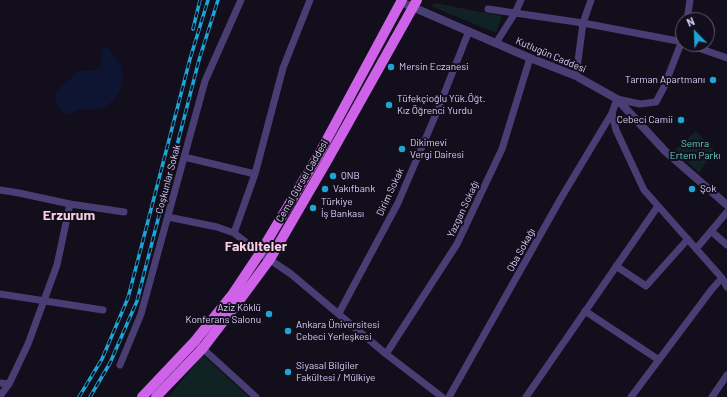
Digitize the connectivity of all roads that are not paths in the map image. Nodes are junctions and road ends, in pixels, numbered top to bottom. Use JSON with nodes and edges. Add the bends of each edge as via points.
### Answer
{"nodes":[{"id":1,"x":241,"y":0,"type":"edge"},
{"id":2,"x":310,"y":0,"type":"edge"},
{"id":3,"x":521,"y":0,"type":"edge"},
{"id":4,"x":591,"y":0,"type":"edge"},
{"id":5,"x":690,"y":0,"type":"edge"},
{"id":6,"x":399,"y":1,"type":"edge"},
{"id":7,"x":415,"y":4,"type":"edge"},
{"id":8,"x":488,"y":9,"type":"dead end"},
{"id":9,"x":688,"y":12,"type":"edge"},
{"id":10,"x":515,"y":14,"type":"junction"},
{"id":11,"x":583,"y":23,"type":"junction"},
{"id":12,"x":469,"y":31,"type":"junction"},
{"id":13,"x":675,"y":40,"type":"edge"},
{"id":14,"x":496,"y":43,"type":"junction"},
{"id":15,"x":680,"y":52,"type":"edge"},
{"id":16,"x":711,"y":52,"type":"edge"},
{"id":17,"x":530,"y":58,"type":"junction"},
{"id":18,"x":727,"y":58,"type":"edge"},
{"id":19,"x":576,"y":76,"type":"junction"},
{"id":20,"x":617,"y":99,"type":"junction"},
{"id":21,"x":612,"y":113,"type":"junction"},
{"id":22,"x":184,"y":157,"type":"junction"},
{"id":23,"x":255,"y":174,"type":"junction"},
{"id":24,"x":0,"y":190,"type":"edge"},
{"id":25,"x":70,"y":204,"type":"junction"},
{"id":26,"x":727,"y":204,"type":"edge"},
{"id":27,"x":658,"y":206,"type":"junction"},
{"id":28,"x":124,"y":212,"type":"dead end"},
{"id":29,"x":727,"y":212,"type":"edge"},
{"id":30,"x":168,"y":217,"type":"junction"},
{"id":31,"x":712,"y":231,"type":"junction"},
{"id":32,"x":234,"y":233,"type":"junction"},
{"id":33,"x":688,"y":239,"type":"junction"},
{"id":34,"x":727,"y":245,"type":"edge"},
{"id":35,"x":696,"y":249,"type":"junction"},
{"id":36,"x":260,"y":253,"type":"junction"},
{"id":37,"x":270,"y":259,"type":"junction"},
{"id":38,"x":616,"y":266,"type":"junction"},
{"id":39,"x":722,"y":278,"type":"junction"},
{"id":40,"x":727,"y":287,"type":"edge"},
{"id":41,"x":0,"y":294,"type":"edge"},
{"id":42,"x":44,"y":300,"type":"junction"},
{"id":43,"x":103,"y":310,"type":"dead end"},
{"id":44,"x":585,"y":311,"type":"junction"},
{"id":45,"x":340,"y":314,"type":"junction"},
{"id":46,"x":199,"y":345,"type":"junction"},
{"id":47,"x":386,"y":354,"type":"junction"},
{"id":48,"x":659,"y":360,"type":"junction"},
{"id":49,"x":120,"y":365,"type":"dead end"},
{"id":50,"x":727,"y":375,"type":"edge"},
{"id":51,"x":0,"y":382,"type":"edge"},
{"id":52,"x":9,"y":384,"type":"junction"},
{"id":53,"x":0,"y":396,"type":"edge"},
{"id":54,"x":142,"y":397,"type":"edge"},
{"id":55,"x":156,"y":397,"type":"edge"},
{"id":56,"x":256,"y":397,"type":"edge"},
{"id":57,"x":442,"y":397,"type":"edge"},
{"id":58,"x":449,"y":397,"type":"edge"},
{"id":59,"x":526,"y":397,"type":"edge"},
{"id":60,"x":631,"y":397,"type":"edge"},
{"id":61,"x":712,"y":397,"type":"edge"}],
"edges":[{"from":1,"to":22,"type":"street","name":"Coşkunlar Sokak","via":[[205,81]]},
{"from":2,"to":23,"type":"street","via":[[283,68]]},
{"from":3,"to":10,"type":"street"},
{"from":4,"to":11,"type":"street"},
{"from":5,"to":9,"type":"street"},
{"from":6,"to":7,"type":"street","name":"Kutlugün Caddesi"},
{"from":6,"to":36,"type":"main road","name":"Cemal Gürsel Caddesi","via":[[319,154]]},
{"from":7,"to":12,"type":"street","name":"Kutlugün Caddesi"},
{"from":7,"to":37,"type":"main road","name":"Cemal Gürsel Caddesi"},
{"from":8,"to":10,"type":"street"},
{"from":10,"to":11,"type":"street"},
{"from":10,"to":14,"type":"street"},
{"from":11,"to":13,"type":"street"},
{"from":11,"to":19,"type":"street"},
{"from":12,"to":14,"type":"street","name":"Kutlugün Caddesi"},
{"from":12,"to":45,"type":"street","name":"Dirim Sokak","via":[[398,203]]},
{"from":14,"to":17,"type":"street","name":"Kutlugün Caddesi"},
{"from":15,"to":20,"type":"street","via":[[656,102],[640,104]]},
{"from":16,"to":18,"type":"street"},
{"from":17,"to":19,"type":"street","name":"Kutlugün Caddesi"},
{"from":17,"to":47,"type":"street","name":"Yazgan Sokağı","via":[[502,149],[457,244]]},
{"from":19,"to":20,"type":"street","name":"Kutlugün Caddesi"},
{"from":20,"to":21,"type":"street","name":"Oba Sokağı"},
{"from":20,"to":26,"type":"street","name":"Kutlugün Caddesi","via":[[665,151]]},
{"from":21,"to":27,"type":"street","via":[[616,130],[644,190]]},
{"from":21,"to":58,"type":"street","name":"Oba Sokağı"},
{"from":22,"to":23,"type":"street"},
{"from":22,"to":30,"type":"street","name":"Coşkunlar Sokak"},
{"from":23,"to":32,"type":"street"},
{"from":24,"to":25,"type":"street"},
{"from":25,"to":28,"type":"street"},
{"from":25,"to":42,"type":"street","via":[[56,265]]},
{"from":27,"to":33,"type":"street"},
{"from":27,"to":38,"type":"street"},
{"from":29,"to":31,"type":"street"},
{"from":30,"to":32,"type":"street"},
{"from":30,"to":49,"type":"street","name":"Coşkunlar Sokak","via":[[142,314]]},
{"from":31,"to":34,"type":"street"},
{"from":31,"to":35,"type":"street"},
{"from":32,"to":36,"type":"street"},
{"from":33,"to":35,"type":"street"},
{"from":33,"to":38,"type":"street","via":[[646,286]]},
{"from":35,"to":39,"type":"street"},
{"from":36,"to":37,"type":"street"},
{"from":36,"to":46,"type":"main road","name":"Cemal Gürsel Caddesi"},
{"from":37,"to":45,"type":"street"},
{"from":37,"to":46,"type":"main road","name":"Cemal Gürsel Caddesi","via":[[239,301]]},
{"from":38,"to":44,"type":"street"},
{"from":39,"to":40,"type":"street"},
{"from":39,"to":48,"type":"street"},
{"from":41,"to":42,"type":"street"},
{"from":42,"to":43,"type":"street"},
{"from":42,"to":52,"type":"street","via":[[28,344]]},
{"from":44,"to":48,"type":"street"},
{"from":44,"to":59,"type":"street"},
{"from":45,"to":47,"type":"street"},
{"from":46,"to":54,"type":"main road","name":"Cemal Gürsel Caddesi"},
{"from":46,"to":55,"type":"main road","name":"Cemal Gürsel Caddesi"},
{"from":46,"to":56,"type":"street"},
{"from":47,"to":57,"type":"street"},
{"from":48,"to":60,"type":"street"},
{"from":50,"to":61,"type":"street"},
{"from":51,"to":52,"type":"street"},
{"from":52,"to":53,"type":"street"}]}
